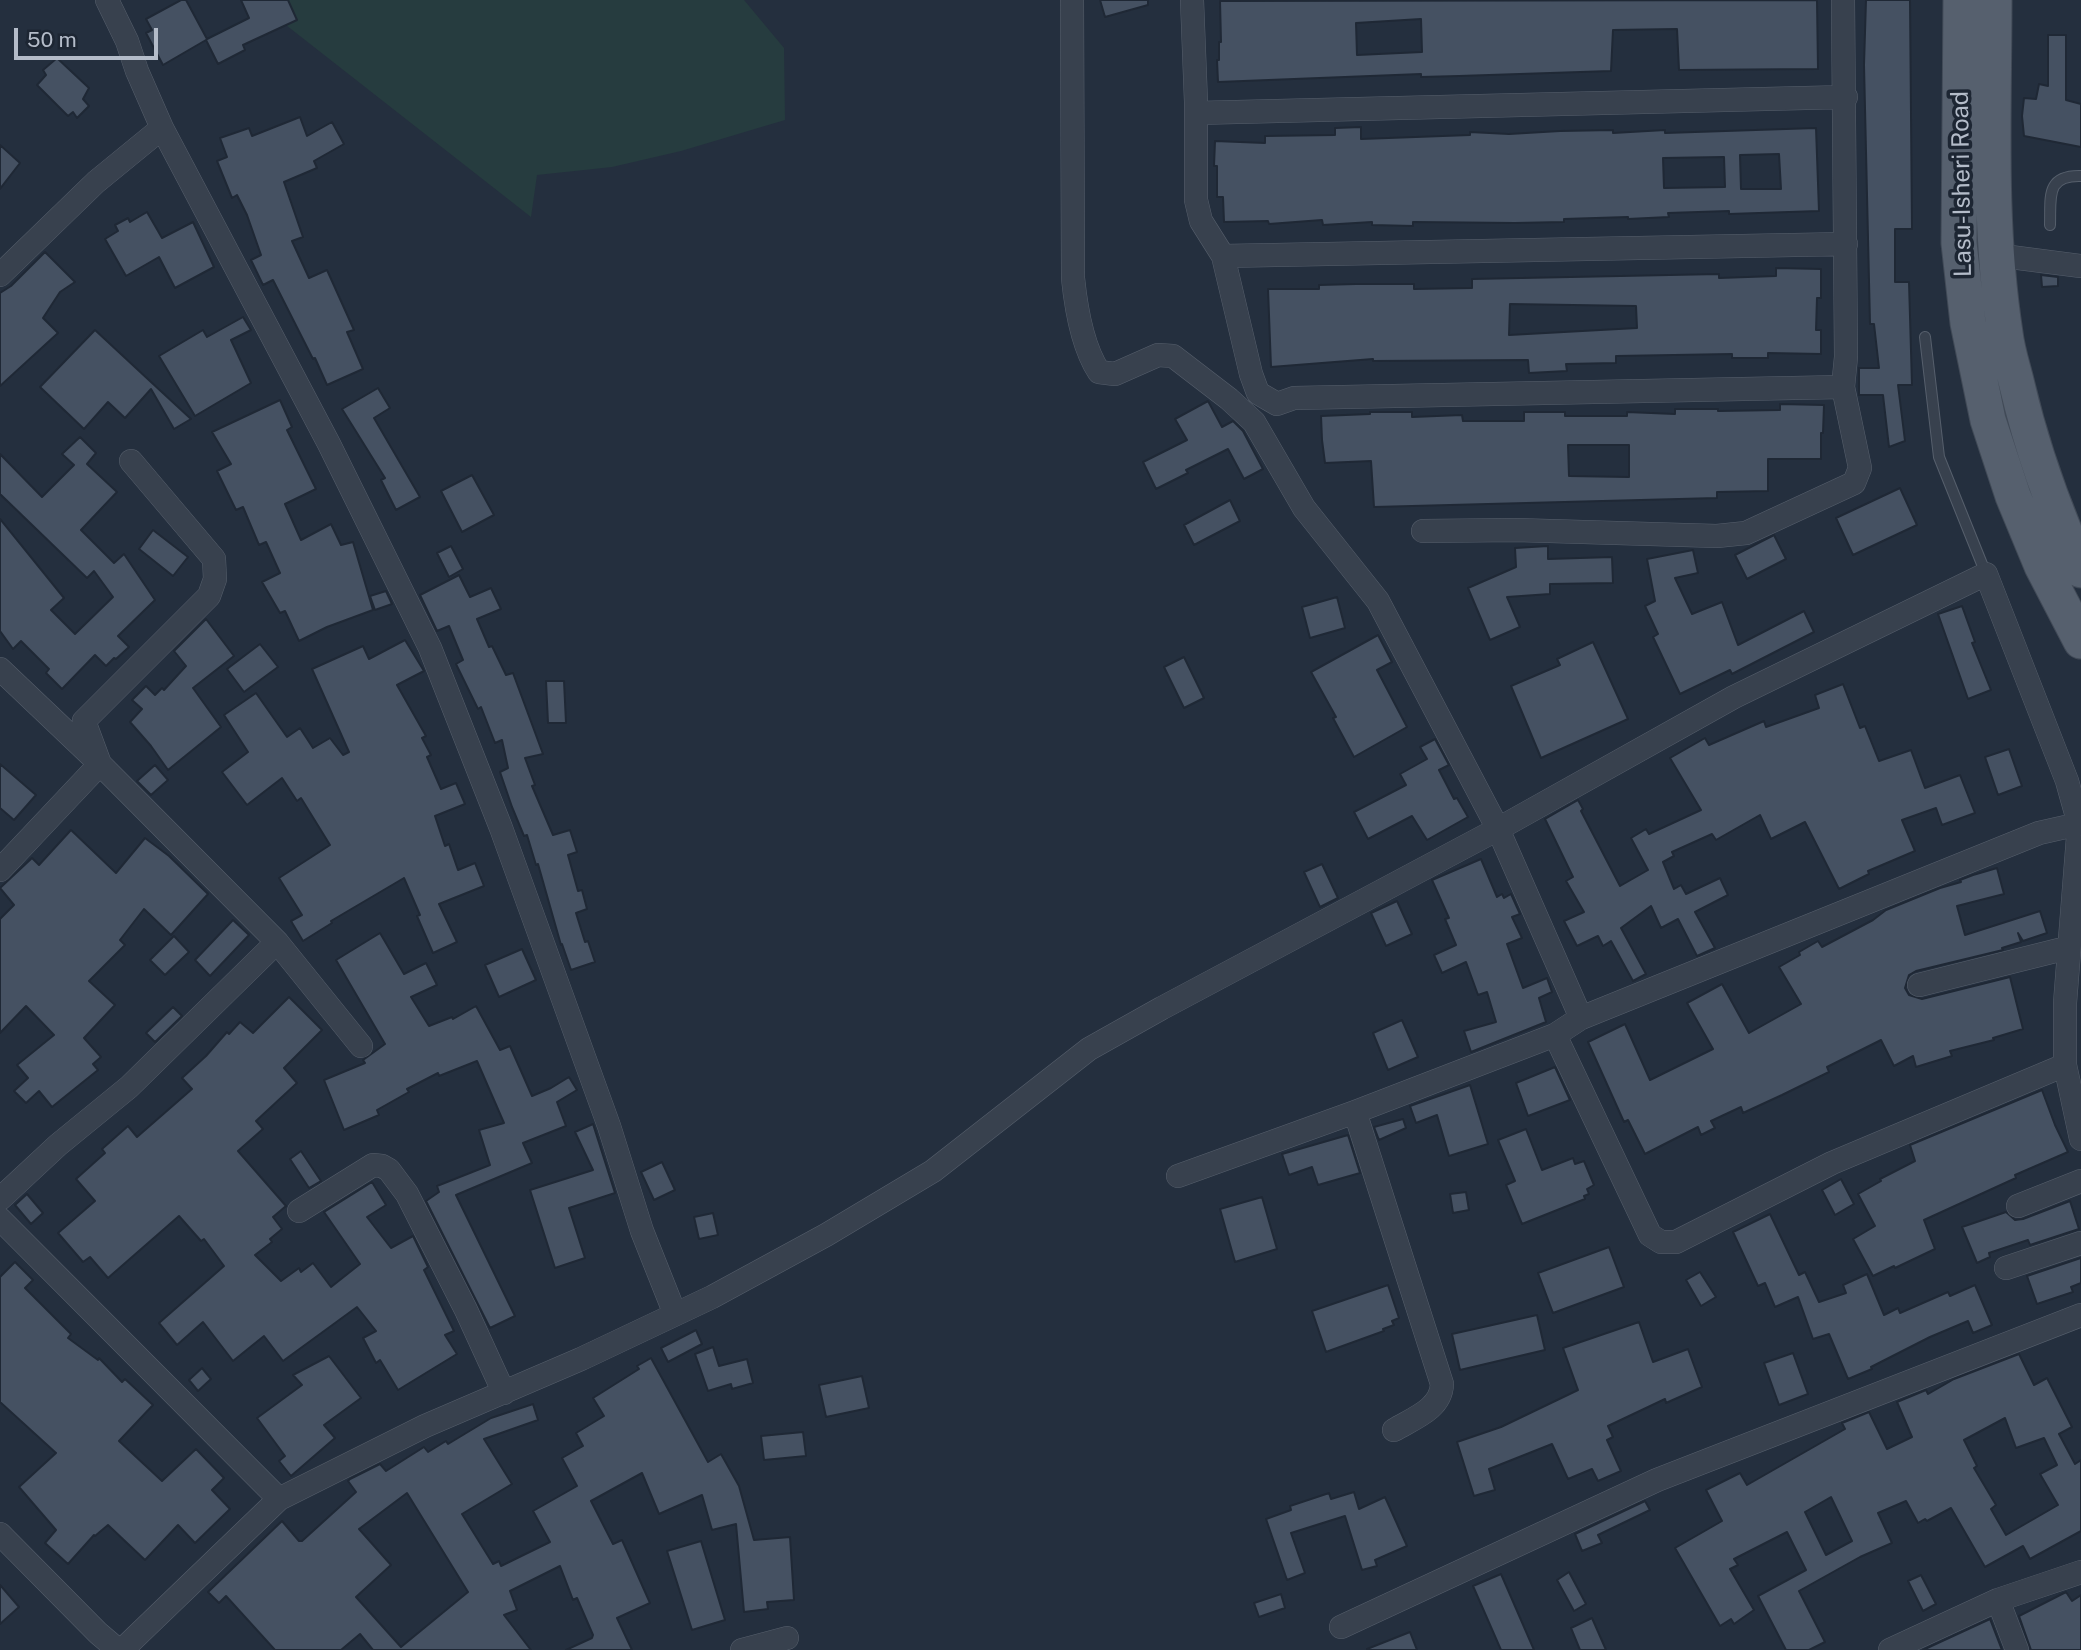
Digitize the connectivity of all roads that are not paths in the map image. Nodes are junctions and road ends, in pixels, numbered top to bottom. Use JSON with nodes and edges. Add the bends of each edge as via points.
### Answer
{"nodes":[{"id":1,"x":107,"y":0,"type":"edge"},
{"id":2,"x":1072,"y":0,"type":"edge"},
{"id":3,"x":1192,"y":0,"type":"edge"},
{"id":4,"x":1843,"y":0,"type":"edge"},
{"id":5,"x":1961,"y":0,"type":"edge"},
{"id":6,"x":1994,"y":0,"type":"edge"},
{"id":7,"x":1846,"y":97,"type":"junction"},
{"id":8,"x":1196,"y":113,"type":"junction"},
{"id":9,"x":162,"y":128,"type":"junction"},
{"id":10,"x":2081,"y":176,"type":"edge"},
{"id":11,"x":2050,"y":225,"type":"dead end"},
{"id":12,"x":1846,"y":244,"type":"junction"},
{"id":13,"x":1995,"y":255,"type":"junction"},
{"id":14,"x":1223,"y":256,"type":"junction"},
{"id":15,"x":2081,"y":266,"type":"edge"},
{"id":16,"x":0,"y":275,"type":"edge"},
{"id":17,"x":1924,"y":337,"type":"dead end"},
{"id":18,"x":1843,"y":387,"type":"junction"},
{"id":19,"x":131,"y":461,"type":"dead end"},
{"id":20,"x":1423,"y":531,"type":"dead end"},
{"id":21,"x":2081,"y":568,"type":"edge"},
{"id":22,"x":1986,"y":574,"type":"junction"},
{"id":23,"x":2081,"y":640,"type":"edge"},
{"id":24,"x":0,"y":669,"type":"edge"},
{"id":25,"x":100,"y":764,"type":"junction"},
{"id":26,"x":2080,"y":823,"type":"edge"},
{"id":27,"x":1498,"y":829,"type":"junction"},
{"id":28,"x":0,"y":870,"type":"edge"},
{"id":29,"x":277,"y":942,"type":"junction"},
{"id":30,"x":2067,"y":948,"type":"junction"},
{"id":31,"x":1919,"y":985,"type":"dead end"},
{"id":32,"x":1581,"y":1018,"type":"junction"},
{"id":33,"x":1555,"y":1035,"type":"junction"},
{"id":34,"x":361,"y":1046,"type":"dead end"},
{"id":35,"x":2065,"y":1065,"type":"junction"},
{"id":36,"x":1355,"y":1112,"type":"junction"},
{"id":37,"x":2081,"y":1139,"type":"edge"},
{"id":38,"x":1178,"y":1176,"type":"dead end"},
{"id":39,"x":2081,"y":1181,"type":"edge"},
{"id":40,"x":0,"y":1199,"type":"edge"},
{"id":41,"x":2018,"y":1206,"type":"dead end"},
{"id":42,"x":299,"y":1212,"type":"dead end"},
{"id":43,"x":0,"y":1219,"type":"edge"},
{"id":44,"x":2081,"y":1243,"type":"edge"},
{"id":45,"x":2006,"y":1268,"type":"dead end"},
{"id":46,"x":675,"y":1314,"type":"junction"},
{"id":47,"x":2081,"y":1315,"type":"edge"},
{"id":48,"x":504,"y":1393,"type":"junction"},
{"id":49,"x":1394,"y":1430,"type":"dead end"},
{"id":50,"x":279,"y":1499,"type":"junction"},
{"id":51,"x":0,"y":1534,"type":"edge"},
{"id":52,"x":2081,"y":1572,"type":"edge"},
{"id":53,"x":1998,"y":1600,"type":"junction"},
{"id":54,"x":1341,"y":1627,"type":"dead end"},
{"id":55,"x":787,"y":1638,"type":"dead end"},
{"id":56,"x":120,"y":1650,"type":"edge"},
{"id":57,"x":742,"y":1650,"type":"edge"},
{"id":58,"x":1890,"y":1650,"type":"edge"},
{"id":59,"x":2017,"y":1650,"type":"edge"}],
"edges":[{"from":1,"to":9,"type":"street"},
{"from":2,"to":27,"type":"street","via":[[1073,278],[1075,303],[1092,361],[1099,372],[1115,374],[1157,355],[1173,356],[1254,422],[1304,508],[1378,601]]},
{"from":3,"to":8,"type":"street"},
{"from":4,"to":7,"type":"street"},
{"from":5,"to":23,"type":"main road","name":"Lasu-Isheri Road","via":[[1959,243],[1968,323],[1988,420],[2013,496],[2042,566]]},
{"from":6,"to":13,"type":"main road","name":"Lasu-Isheri Road"},
{"from":7,"to":8,"type":"street"},
{"from":7,"to":12,"type":"street"},
{"from":8,"to":14,"type":"street","via":[[1196,200],[1201,221]]},
{"from":9,"to":16,"type":"street","via":[[96,182]]},
{"from":9,"to":46,"type":"street","via":[[329,444],[430,648],[509,851]]},
{"from":10,"to":11,"type":"lane","via":[[2058,180],[2052,189]]},
{"from":12,"to":14,"type":"street"},
{"from":12,"to":18,"type":"street"},
{"from":13,"to":15,"type":"street"},
{"from":13,"to":21,"type":"main road","name":"Lasu-Isheri Road","via":[[2005,336],[2026,424],[2059,521]]},
{"from":14,"to":18,"type":"street","via":[[1251,374],[1258,393],[1277,404],[1294,398]]},
{"from":17,"to":22,"type":"lane","via":[[1939,457]]},
{"from":18,"to":20,"type":"street","via":[[1860,468],[1854,483],[1746,533]]},
{"from":19,"to":25,"type":"street","via":[[214,559],[215,579],[209,596],[84,721]]},
{"from":22,"to":26,"type":"street"},
{"from":22,"to":27,"type":"street","via":[[1734,697]]},
{"from":24,"to":25,"type":"street"},
{"from":25,"to":28,"type":"street"},
{"from":25,"to":29,"type":"street"},
{"from":26,"to":30,"type":"street"},
{"from":26,"to":32,"type":"street","via":[[2039,833]]},
{"from":27,"to":32,"type":"street"},
{"from":27,"to":46,"type":"street","via":[[1090,1049],[933,1171],[815,1241]]},
{"from":29,"to":34,"type":"street"},
{"from":29,"to":40,"type":"street","via":[[129,1087]]},
{"from":30,"to":31,"type":"street"},
{"from":30,"to":35,"type":"street"},
{"from":32,"to":33,"type":"street"},
{"from":33,"to":35,"type":"street","via":[[1650,1235],[1661,1242],[1676,1242],[1832,1163]]},
{"from":33,"to":36,"type":"street"},
{"from":35,"to":37,"type":"street"},
{"from":36,"to":38,"type":"street"},
{"from":36,"to":49,"type":"street","via":[[1442,1384],[1435,1404]]},
{"from":39,"to":41,"type":"street"},
{"from":42,"to":48,"type":"street","via":[[373,1165],[389,1170],[407,1194]]},
{"from":43,"to":50,"type":"street"},
{"from":44,"to":45,"type":"street"},
{"from":46,"to":48,"type":"street"},
{"from":47,"to":54,"type":"street","via":[[1657,1480]]},
{"from":48,"to":50,"type":"street","via":[[425,1426]]},
{"from":50,"to":56,"type":"street"},
{"from":51,"to":56,"type":"street","via":[[97,1633]]},
{"from":52,"to":53,"type":"street"},
{"from":53,"to":58,"type":"street"},
{"from":53,"to":59,"type":"street"},
{"from":55,"to":57,"type":"street"}]}
